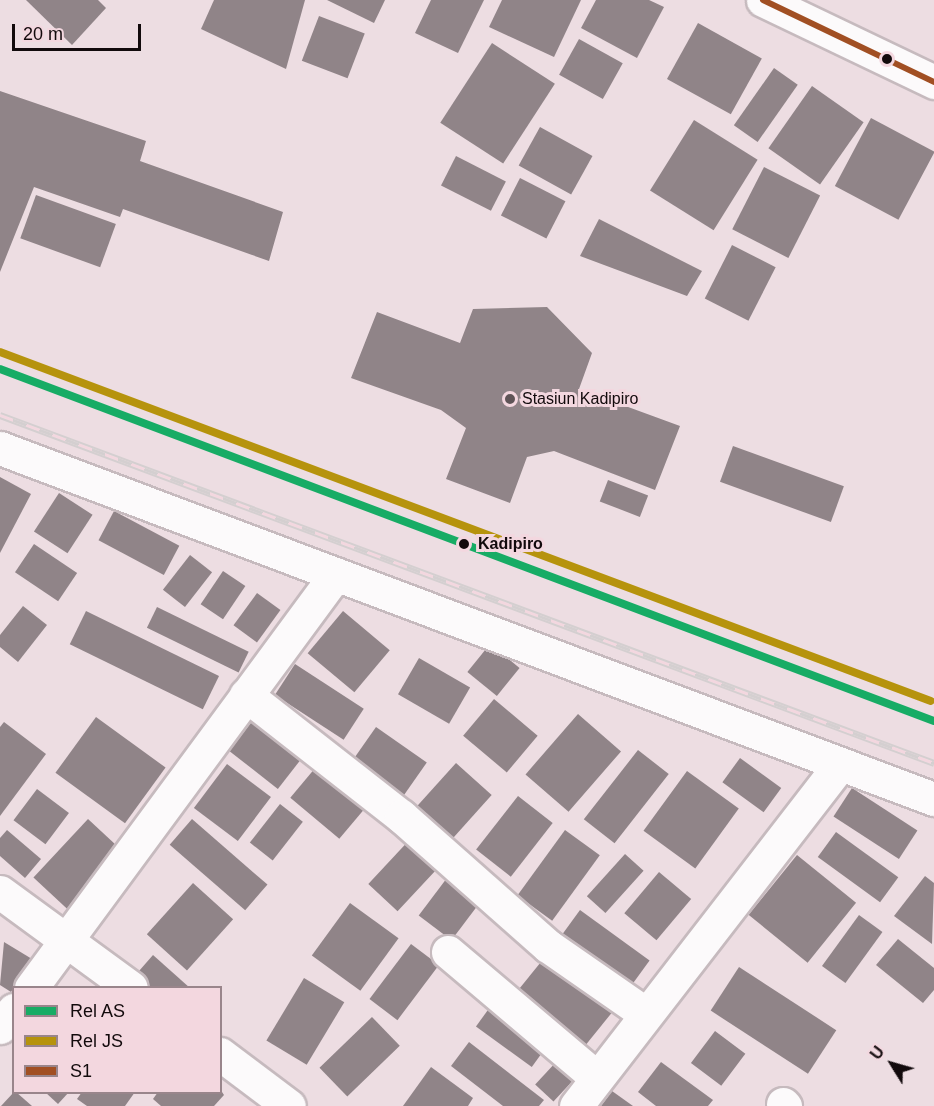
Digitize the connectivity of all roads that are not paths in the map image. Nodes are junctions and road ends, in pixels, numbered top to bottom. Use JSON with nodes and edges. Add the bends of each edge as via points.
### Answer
{"nodes":[{"id":1,"x":763,"y":0,"type":"edge"},
{"id":2,"x":934,"y":82,"type":"edge"},
{"id":3,"x":0,"y":447,"type":"edge"},
{"id":4,"x":336,"y":574,"type":"junction"},
{"id":5,"x":246,"y":695,"type":"junction"},
{"id":6,"x":840,"y":764,"type":"junction"},
{"id":7,"x":934,"y":800,"type":"edge"},
{"id":8,"x":0,"y":892,"type":"edge"},
{"id":9,"x":68,"y":940,"type":"junction"},
{"id":10,"x":448,"y":952,"type":"dead end"},
{"id":11,"x":32,"y":986,"type":"edge"},
{"id":12,"x":130,"y":986,"type":"edge"},
{"id":13,"x":12,"y":1012,"type":"edge"},
{"id":14,"x":646,"y":1014,"type":"junction"},
{"id":15,"x":0,"y":1027,"type":"edge"},
{"id":16,"x":222,"y":1055,"type":"edge"},
{"id":17,"x":597,"y":1078,"type":"junction"},
{"id":18,"x":290,"y":1106,"type":"edge"},
{"id":19,"x":576,"y":1106,"type":"edge"}],
"edges":[{"from":1,"to":2,"type":"street"},
{"from":3,"to":4,"type":"street"},
{"from":4,"to":5,"type":"street"},
{"from":4,"to":6,"type":"street"},
{"from":5,"to":9,"type":"street"},
{"from":5,"to":14,"type":"street","via":[[447,854],[548,946]]},
{"from":6,"to":7,"type":"street"},
{"from":6,"to":14,"type":"street"},
{"from":8,"to":9,"type":"street"},
{"from":9,"to":11,"type":"street"},
{"from":9,"to":12,"type":"street"},
{"from":10,"to":17,"type":"street"},
{"from":13,"to":15,"type":"street"},
{"from":14,"to":17,"type":"street"},
{"from":16,"to":18,"type":"street"},
{"from":17,"to":19,"type":"street"}]}
